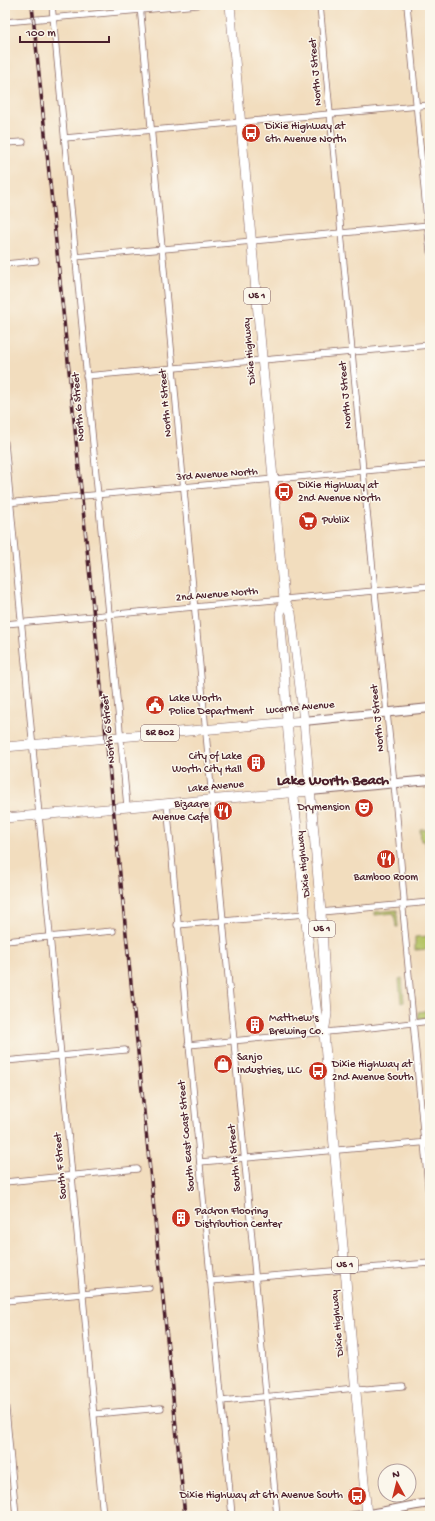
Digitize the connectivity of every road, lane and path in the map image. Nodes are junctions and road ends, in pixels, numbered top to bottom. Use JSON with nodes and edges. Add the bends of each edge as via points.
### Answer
{"nodes":[{"id":1,"x":52,"y":5,"type":"edge"},
{"id":2,"x":197,"y":5,"type":"edge"},
{"id":3,"x":230,"y":5,"type":"edge"},
{"id":4,"x":320,"y":5,"type":"edge"},
{"id":5,"x":408,"y":5,"type":"edge"},
{"id":6,"x":140,"y":7,"type":"edge"},
{"id":7,"x":53,"y":18,"type":"junction"},
{"id":8,"x":5,"y":22,"type":"edge"},
{"id":9,"x":430,"y":105,"type":"edge"},
{"id":10,"x":417,"y":106,"type":"junction"},
{"id":11,"x":330,"y":114,"type":"junction"},
{"id":12,"x":240,"y":121,"type":"junction"},
{"id":13,"x":151,"y":130,"type":"junction"},
{"id":14,"x":64,"y":138,"type":"junction"},
{"id":15,"x":23,"y":142,"type":"dead end"},
{"id":16,"x":5,"y":143,"type":"edge"},
{"id":17,"x":429,"y":225,"type":"edge"},
{"id":18,"x":341,"y":233,"type":"junction"},
{"id":19,"x":252,"y":242,"type":"junction"},
{"id":20,"x":162,"y":249,"type":"junction"},
{"id":21,"x":430,"y":252,"type":"edge"},
{"id":22,"x":76,"y":257,"type":"junction"},
{"id":23,"x":36,"y":261,"type":"dead end"},
{"id":24,"x":5,"y":264,"type":"edge"},
{"id":25,"x":430,"y":345,"type":"edge"},
{"id":26,"x":352,"y":352,"type":"junction"},
{"id":27,"x":262,"y":360,"type":"junction"},
{"id":28,"x":173,"y":368,"type":"junction"},
{"id":29,"x":86,"y":376,"type":"junction"},
{"id":30,"x":5,"y":443,"type":"edge"},
{"id":31,"x":430,"y":465,"type":"edge"},
{"id":32,"x":363,"y":471,"type":"junction"},
{"id":33,"x":273,"y":480,"type":"junction"},
{"id":34,"x":184,"y":487,"type":"junction"},
{"id":35,"x":97,"y":494,"type":"junction"},
{"id":36,"x":8,"y":503,"type":"edge"},
{"id":37,"x":430,"y":586,"type":"edge"},
{"id":38,"x":375,"y":591,"type":"junction"},
{"id":39,"x":284,"y":599,"type":"junction"},
{"id":40,"x":195,"y":607,"type":"junction"},
{"id":41,"x":108,"y":614,"type":"junction"},
{"id":42,"x":21,"y":623,"type":"junction"},
{"id":43,"x":5,"y":624,"type":"edge"},
{"id":44,"x":430,"y":708,"type":"edge"},
{"id":45,"x":387,"y":712,"type":"junction"},
{"id":46,"x":304,"y":721,"type":"junction"},
{"id":47,"x":287,"y":722,"type":"junction"},
{"id":48,"x":206,"y":729,"type":"junction"},
{"id":49,"x":119,"y":737,"type":"junction"},
{"id":50,"x":33,"y":745,"type":"junction"},
{"id":51,"x":5,"y":747,"type":"edge"},
{"id":52,"x":430,"y":780,"type":"edge"},
{"id":53,"x":394,"y":783,"type":"junction"},
{"id":54,"x":310,"y":791,"type":"junction"},
{"id":55,"x":294,"y":792,"type":"junction"},
{"id":56,"x":212,"y":799,"type":"junction"},
{"id":57,"x":167,"y":803,"type":"junction"},
{"id":58,"x":127,"y":806,"type":"junction"},
{"id":59,"x":39,"y":815,"type":"junction"},
{"id":60,"x":5,"y":818,"type":"edge"},
{"id":61,"x":430,"y":902,"type":"edge"},
{"id":62,"x":403,"y":905,"type":"junction"},
{"id":63,"x":321,"y":912,"type":"junction"},
{"id":64,"x":305,"y":914,"type":"junction"},
{"id":65,"x":224,"y":921,"type":"junction"},
{"id":66,"x":178,"y":925,"type":"junction"},
{"id":67,"x":112,"y":931,"type":"dead end"},
{"id":68,"x":50,"y":937,"type":"junction"},
{"id":69,"x":5,"y":941,"type":"edge"},
{"id":70,"x":430,"y":1021,"type":"edge"},
{"id":71,"x":413,"y":1023,"type":"junction"},
{"id":72,"x":324,"y":1032,"type":"junction"},
{"id":73,"x":234,"y":1040,"type":"junction"},
{"id":74,"x":188,"y":1045,"type":"junction"},
{"id":75,"x":124,"y":1050,"type":"dead end"},
{"id":76,"x":61,"y":1056,"type":"junction"},
{"id":77,"x":5,"y":1061,"type":"edge"},
{"id":78,"x":427,"y":1142,"type":"edge"},
{"id":79,"x":334,"y":1150,"type":"junction"},
{"id":80,"x":245,"y":1158,"type":"junction"},
{"id":81,"x":200,"y":1162,"type":"junction"},
{"id":82,"x":137,"y":1170,"type":"dead end"},
{"id":83,"x":72,"y":1175,"type":"junction"},
{"id":84,"x":5,"y":1182,"type":"edge"},
{"id":85,"x":430,"y":1208,"type":"edge"},
{"id":86,"x":430,"y":1263,"type":"edge"},
{"id":87,"x":346,"y":1270,"type":"junction"},
{"id":88,"x":256,"y":1277,"type":"junction"},
{"id":89,"x":210,"y":1282,"type":"junction"},
{"id":90,"x":149,"y":1288,"type":"dead end"},
{"id":91,"x":83,"y":1294,"type":"junction"},
{"id":92,"x":5,"y":1302,"type":"edge"},
{"id":93,"x":403,"y":1386,"type":"dead end"},
{"id":94,"x":356,"y":1388,"type":"junction"},
{"id":95,"x":267,"y":1396,"type":"junction"},
{"id":96,"x":5,"y":1399,"type":"edge"},
{"id":97,"x":221,"y":1401,"type":"junction"},
{"id":98,"x":161,"y":1408,"type":"dead end"},
{"id":99,"x":94,"y":1414,"type":"junction"},
{"id":100,"x":430,"y":1503,"type":"edge"},
{"id":101,"x":367,"y":1515,"type":"edge"},
{"id":102,"x":16,"y":1516,"type":"edge"},
{"id":103,"x":103,"y":1516,"type":"edge"},
{"id":104,"x":232,"y":1516,"type":"edge"},
{"id":105,"x":277,"y":1516,"type":"edge"},
{"id":106,"x":353,"y":1516,"type":"edge"}],
"edges":[{"from":1,"to":7,"type":"street","name":"North G Street"},
{"from":2,"to":6,"type":"street"},
{"from":3,"to":12,"type":"main road","name":"Dixie Highway","number":"US 1"},
{"from":4,"to":11,"type":"street","name":"North J Street"},
{"from":5,"to":10,"type":"street"},
{"from":6,"to":7,"type":"street"},
{"from":6,"to":13,"type":"street","name":"North H Street"},
{"from":7,"to":8,"type":"street"},
{"from":7,"to":14,"type":"street","name":"North G Street"},
{"from":9,"to":10,"type":"street"},
{"from":10,"to":11,"type":"street"},
{"from":10,"to":17,"type":"street"},
{"from":11,"to":12,"type":"street"},
{"from":11,"to":18,"type":"street","name":"North J Street"},
{"from":12,"to":13,"type":"street"},
{"from":12,"to":19,"type":"main road","name":"Dixie Highway","number":"US 1"},
{"from":13,"to":14,"type":"street"},
{"from":13,"to":20,"type":"street","name":"North H Street"},
{"from":14,"to":22,"type":"street","name":"North G Street"},
{"from":15,"to":16,"type":"street"},
{"from":17,"to":18,"type":"street"},
{"from":17,"to":21,"type":"street"},
{"from":18,"to":19,"type":"street"},
{"from":18,"to":26,"type":"street","name":"North J Street"},
{"from":19,"to":20,"type":"street"},
{"from":19,"to":27,"type":"main road","name":"Dixie Highway","number":"US 1"},
{"from":20,"to":22,"type":"street"},
{"from":20,"to":28,"type":"street","name":"North H Street"},
{"from":22,"to":29,"type":"street","name":"North G Street"},
{"from":23,"to":24,"type":"street"},
{"from":25,"to":26,"type":"street"},
{"from":26,"to":27,"type":"street"},
{"from":26,"to":32,"type":"street","name":"North J Street"},
{"from":27,"to":28,"type":"street"},
{"from":27,"to":33,"type":"main road","name":"Dixie Highway","number":"US 1"},
{"from":28,"to":29,"type":"street"},
{"from":28,"to":34,"type":"street","name":"North H Street"},
{"from":29,"to":35,"type":"street","name":"North G Street"},
{"from":30,"to":36,"type":"street","name":"South F Street"},
{"from":31,"to":32,"type":"street","name":"3rd Avenue North"},
{"from":32,"to":33,"type":"street","name":"3rd Avenue North"},
{"from":32,"to":38,"type":"street","name":"North J Street"},
{"from":33,"to":34,"type":"street","name":"3rd Avenue North"},
{"from":33,"to":39,"type":"main road","name":"Dixie Highway","number":"US 1"},
{"from":34,"to":35,"type":"street","name":"3rd Avenue North"},
{"from":34,"to":40,"type":"street","name":"North H Street"},
{"from":35,"to":36,"type":"street","name":"3rd Avenue North"},
{"from":35,"to":41,"type":"street","name":"North G Street"},
{"from":36,"to":42,"type":"street","name":"South F Street"},
{"from":37,"to":38,"type":"street","name":"2nd Avenue North"},
{"from":38,"to":39,"type":"street","name":"2nd Avenue North"},
{"from":38,"to":45,"type":"street","name":"North J Street"},
{"from":39,"to":40,"type":"street","name":"2nd Avenue North"},
{"from":39,"to":46,"type":"main road","name":"Dixie Highway","number":"US 1","via":[[291,613]]},
{"from":39,"to":47,"type":"main road","name":"Dixie Highway","number":"US 1","via":[[280,614]]},
{"from":40,"to":41,"type":"street","name":"2nd Avenue North"},
{"from":40,"to":48,"type":"street","name":"North H Street"},
{"from":41,"to":42,"type":"street","name":"2nd Avenue North"},
{"from":41,"to":49,"type":"street","name":"North G Street"},
{"from":42,"to":43,"type":"street","name":"2nd Avenue North"},
{"from":42,"to":50,"type":"street","name":"South F Street"},
{"from":44,"to":45,"type":"main road","name":"Lucerne Avenue","number":"SR 802"},
{"from":45,"to":46,"type":"main road","name":"Lucerne Avenue","number":"SR 802"},
{"from":45,"to":53,"type":"street","name":"North J Street"},
{"from":46,"to":47,"type":"main road","name":"Lucerne Avenue","number":"SR 802"},
{"from":46,"to":54,"type":"main road","name":"Dixie Highway","number":"US 1"},
{"from":47,"to":48,"type":"main road","name":"Lucerne Avenue","number":"SR 802"},
{"from":47,"to":55,"type":"main road","name":"Dixie Highway","number":"US 1"},
{"from":48,"to":49,"type":"main road","name":"Lucerne Avenue","number":"SR 802"},
{"from":48,"to":56,"type":"street","name":"North H Street"},
{"from":49,"to":50,"type":"main road","name":"Lucerne Avenue","number":"SR 802"},
{"from":49,"to":58,"type":"street","name":"North G Street"},
{"from":50,"to":51,"type":"main road","name":"Lucerne Avenue","number":"SR 802"},
{"from":50,"to":59,"type":"street","name":"South F Street"},
{"from":52,"to":53,"type":"main road","name":"Lake Avenue"},
{"from":53,"to":54,"type":"main road","name":"Lake Avenue"},
{"from":53,"to":62,"type":"street","name":"North J Street"},
{"from":54,"to":55,"type":"main road","name":"Lake Avenue"},
{"from":54,"to":63,"type":"main road","name":"Dixie Highway","number":"US 1"},
{"from":55,"to":56,"type":"main road","name":"Lake Avenue"},
{"from":55,"to":64,"type":"main road","name":"Dixie Highway","number":"US 1"},
{"from":56,"to":57,"type":"main road","name":"Lake Avenue"},
{"from":56,"to":65,"type":"street","name":"South H Street"},
{"from":57,"to":58,"type":"main road","name":"Lake Avenue"},
{"from":57,"to":66,"type":"street","name":"South East Coast Street"},
{"from":58,"to":59,"type":"main road","name":"Lake Avenue"},
{"from":59,"to":60,"type":"main road","name":"Lake Avenue"},
{"from":59,"to":68,"type":"street","name":"South F Street"},
{"from":61,"to":62,"type":"street"},
{"from":62,"to":63,"type":"street"},
{"from":62,"to":71,"type":"street","name":"North J Street"},
{"from":63,"to":72,"type":"main road","name":"Dixie Highway","number":"US 1","via":[[328,1014]]},
{"from":64,"to":65,"type":"street"},
{"from":64,"to":72,"type":"main road","name":"Dixie Highway","number":"US 1","via":[[317,1015]]},
{"from":65,"to":66,"type":"street"},
{"from":65,"to":73,"type":"street","name":"South H Street"},
{"from":66,"to":74,"type":"street","name":"South East Coast Street"},
{"from":67,"to":68,"type":"street"},
{"from":68,"to":69,"type":"street"},
{"from":68,"to":76,"type":"street","name":"South F Street"},
{"from":70,"to":71,"type":"street"},
{"from":71,"to":72,"type":"street"},
{"from":71,"to":78,"type":"street","name":"North J Street"},
{"from":72,"to":73,"type":"street"},
{"from":72,"to":79,"type":"main road","name":"Dixie Highway","number":"US 1"},
{"from":73,"to":74,"type":"street"},
{"from":73,"to":80,"type":"street","name":"South H Street"},
{"from":74,"to":81,"type":"street","name":"South East Coast Street"},
{"from":75,"to":76,"type":"street"},
{"from":76,"to":77,"type":"street"},
{"from":76,"to":83,"type":"street","name":"South F Street"},
{"from":78,"to":79,"type":"street"},
{"from":78,"to":85,"type":"street","name":"North J Street"},
{"from":79,"to":80,"type":"street"},
{"from":79,"to":87,"type":"main road","name":"Dixie Highway","number":"US 1"},
{"from":80,"to":81,"type":"street"},
{"from":80,"to":88,"type":"street","name":"South H Street"},
{"from":81,"to":89,"type":"street","name":"South East Coast Street"},
{"from":82,"to":83,"type":"street"},
{"from":83,"to":84,"type":"street"},
{"from":83,"to":91,"type":"street","name":"South F Street"},
{"from":86,"to":87,"type":"street"},
{"from":87,"to":88,"type":"street"},
{"from":87,"to":94,"type":"main road","name":"Dixie Highway","number":"US 1"},
{"from":88,"to":89,"type":"street"},
{"from":88,"to":95,"type":"street","name":"South H Street"},
{"from":89,"to":97,"type":"street","name":"South East Coast Street"},
{"from":90,"to":91,"type":"street"},
{"from":91,"to":92,"type":"street"},
{"from":91,"to":99,"type":"street","name":"South F Street"},
{"from":93,"to":94,"type":"street"},
{"from":94,"to":95,"type":"street"},
{"from":94,"to":101,"type":"main road","name":"Dixie Highway","number":"US 1"},
{"from":95,"to":97,"type":"street"},
{"from":95,"to":105,"type":"street","name":"South H Street"},
{"from":96,"to":102,"type":"street"},
{"from":97,"to":104,"type":"street","name":"South East Coast Street"},
{"from":98,"to":99,"type":"street"},
{"from":99,"to":103,"type":"street","name":"South F Street"},
{"from":100,"to":101,"type":"main road"},
{"from":101,"to":106,"type":"main road"}]}
